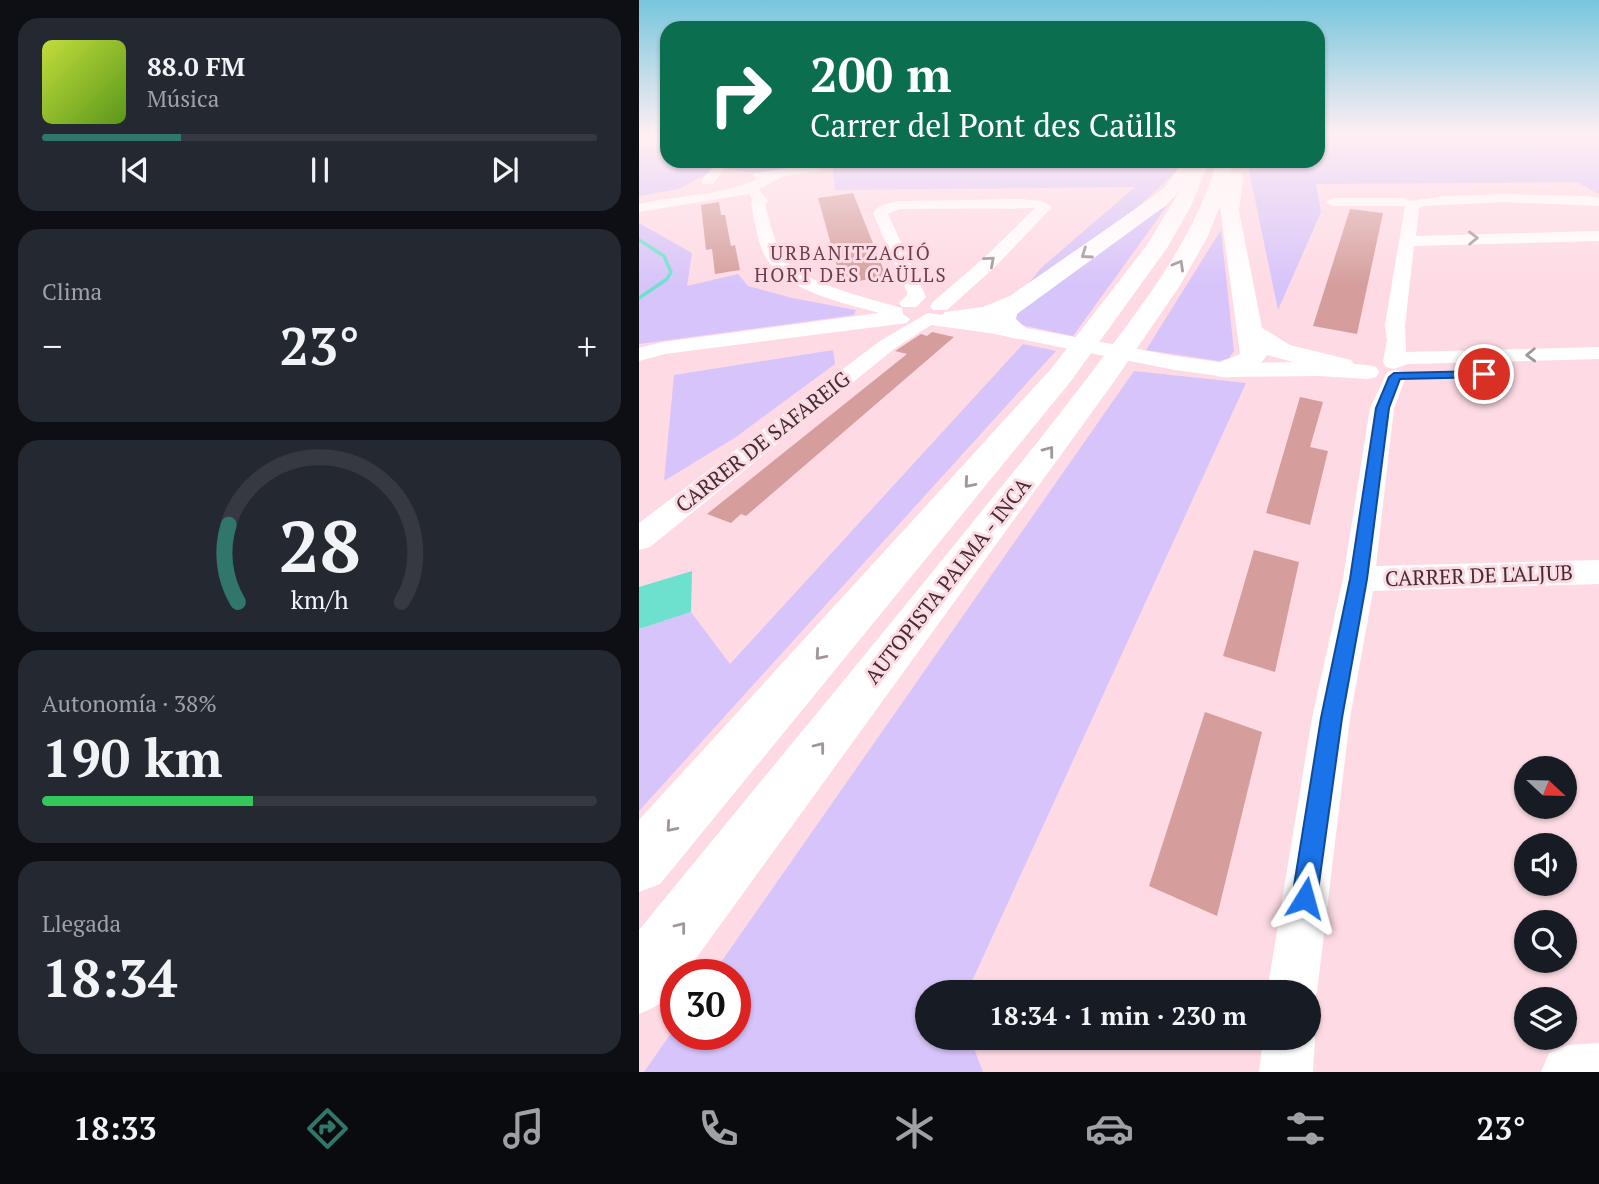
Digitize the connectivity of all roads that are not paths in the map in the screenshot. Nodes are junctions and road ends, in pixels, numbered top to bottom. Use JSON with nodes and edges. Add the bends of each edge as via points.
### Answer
{"nodes":[{"id":1,"x":705,"y":185,"type":"edge"},
{"id":2,"x":732,"y":185,"type":"edge"},
{"id":3,"x":747,"y":185,"type":"edge"},
{"id":4,"x":748,"y":185,"type":"edge"},
{"id":5,"x":1175,"y":185,"type":"edge"},
{"id":6,"x":1192,"y":185,"type":"edge"},
{"id":7,"x":1219,"y":185,"type":"edge"},
{"id":8,"x":1233,"y":185,"type":"edge"},
{"id":9,"x":702,"y":189,"type":"junction"},
{"id":10,"x":869,"y":194,"type":"dead end"},
{"id":11,"x":1333,"y":202,"type":"dead end"},
{"id":12,"x":1403,"y":202,"type":"dead end"},
{"id":13,"x":1599,"y":202,"type":"edge"},
{"id":14,"x":639,"y":208,"type":"edge"},
{"id":15,"x":883,"y":209,"type":"junction"},
{"id":16,"x":1599,"y":236,"type":"edge"},
{"id":17,"x":1405,"y":243,"type":"junction"},
{"id":18,"x":1020,"y":300,"type":"junction"},
{"id":19,"x":899,"y":313,"type":"junction"},
{"id":20,"x":938,"y":314,"type":"junction"},
{"id":21,"x":1249,"y":331,"type":"junction"},
{"id":22,"x":1024,"y":334,"type":"junction"},
{"id":23,"x":887,"y":345,"type":"junction"},
{"id":24,"x":1599,"y":353,"type":"edge"},
{"id":25,"x":639,"y":355,"type":"edge"},
{"id":26,"x":1226,"y":370,"type":"junction"},
{"id":27,"x":1599,"y":372,"type":"edge"},
{"id":28,"x":1371,"y":373,"type":"junction"},
{"id":29,"x":639,"y":539,"type":"edge"},
{"id":30,"x":1599,"y":572,"type":"edge"},
{"id":31,"x":1359,"y":579,"type":"junction"},
{"id":32,"x":639,"y":863,"type":"edge"},
{"id":33,"x":1294,"y":980,"type":"edge"},
{"id":34,"x":639,"y":981,"type":"edge"},
{"id":35,"x":1287,"y":1050,"type":"edge"},
{"id":36,"x":1599,"y":1070,"type":"edge"},
{"id":37,"x":1286,"y":1072,"type":"edge"},
{"id":38,"x":1568,"y":1072,"type":"edge"}],
"edges":[{"from":1,"to":9,"type":"street"},
{"from":2,"to":9,"type":"street"},
{"from":3,"to":9,"type":"street","via":[[750,199]]},
{"from":4,"to":19,"type":"street","via":[[779,265],[808,285]]},
{"from":5,"to":18,"type":"highway","one_way":true},
{"from":6,"to":32,"type":"highway","name":"AUTOPISTA PALMA - INCA","one_way":true,"via":[[1118,302],[1061,375]]},
{"from":34,"to":7,"type":"highway","name":"AUTOPISTA PALMA - INCA","one_way":true,"via":[[1128,342],[1200,229]]},
{"from":8,"to":21,"type":"highway","via":[[1229,211]]},
{"from":9,"to":14,"type":"street"},
{"from":10,"to":15,"type":"street"},
{"from":11,"to":12,"type":"street"},
{"from":13,"to":17,"type":"street","via":[[1578,198],[1421,201],[1411,207]]},
{"from":15,"to":19,"type":"street","via":[[880,213],[917,297]]},
{"from":20,"to":15,"type":"street","name":"CARRER DE SAFAREIG","one_way":true,"via":[[943,301],[1045,207],[1030,203]]},
{"from":17,"to":16,"type":"street","one_way":true},
{"from":17,"to":28,"type":"street","via":[[1397,340]]},
{"from":18,"to":20,"type":"highway","via":[[987,314]]},
{"from":18,"to":22,"type":"highway","via":[[1003,316],[1006,325]]},
{"from":19,"to":20,"type":"street","via":[[931,301]]},
{"from":19,"to":23,"type":"street","name":"CARRER DE SAFAREIG","via":[[906,326]]},
{"from":19,"to":25,"type":"street"},
{"from":20,"to":22,"type":"street"},
{"from":20,"to":23,"type":"street","name":"CARRER DE SAFAREIG"},
{"from":21,"to":26,"type":"highway","via":[[1255,350],[1252,359]]},
{"from":21,"to":28,"type":"highway","via":[[1266,345],[1298,357]]},
{"from":22,"to":26,"type":"street"},
{"from":23,"to":29,"type":"street","name":"CARRER DE SAFAREIG"},
{"from":24,"to":28,"type":"street","one_way":true,"via":[[1405,358]]},
{"from":26,"to":28,"type":"street"},
{"from":27,"to":28,"type":"street"},
{"from":28,"to":31,"type":"street"},
{"from":30,"to":31,"type":"street","name":"CARRER DE L'ALJUB"},
{"from":31,"to":33,"type":"street","via":[[1331,718]]},
{"from":35,"to":37,"type":"street"},
{"from":36,"to":38,"type":"street"}]}
